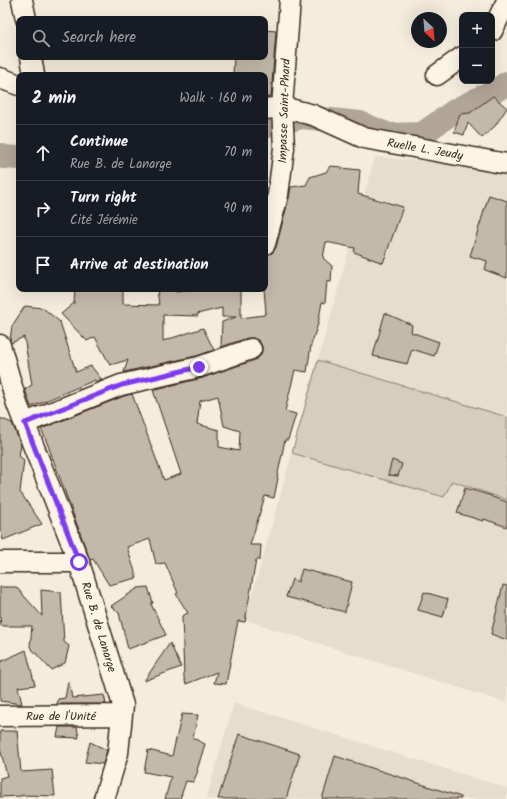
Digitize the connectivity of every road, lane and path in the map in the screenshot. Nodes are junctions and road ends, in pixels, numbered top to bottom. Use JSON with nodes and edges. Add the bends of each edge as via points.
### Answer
{"nodes":[{"id":1,"x":22,"y":0,"type":"edge"},
{"id":2,"x":290,"y":0,"type":"edge"},
{"id":3,"x":507,"y":1,"type":"edge"},
{"id":4,"x":25,"y":16,"type":"edge"},
{"id":5,"x":495,"y":25,"type":"edge"},
{"id":6,"x":459,"y":59,"type":"edge"},
{"id":7,"x":32,"y":60,"type":"edge"},
{"id":8,"x":34,"y":72,"type":"edge"},
{"id":9,"x":437,"y":75,"type":"dead end"},
{"id":10,"x":0,"y":78,"type":"edge"},
{"id":11,"x":16,"y":83,"type":"edge"},
{"id":12,"x":273,"y":108,"type":"edge"},
{"id":13,"x":507,"y":164,"type":"edge"},
{"id":14,"x":272,"y":197,"type":"edge"},
{"id":15,"x":268,"y":224,"type":"edge"},
{"id":16,"x":0,"y":345,"type":"edge"},
{"id":17,"x":251,"y":349,"type":"dead end"},
{"id":18,"x":9,"y":404,"type":"edge"},
{"id":19,"x":25,"y":423,"type":"junction"},
{"id":20,"x":0,"y":562,"type":"edge"},
{"id":21,"x":79,"y":562,"type":"junction"},
{"id":22,"x":122,"y":715,"type":"junction"},
{"id":23,"x":0,"y":716,"type":"edge"},
{"id":24,"x":104,"y":799,"type":"edge"}],
"edges":[{"from":1,"to":4,"type":"street"},
{"from":2,"to":12,"type":"street","name":"Impasse Saint-Phard"},
{"from":3,"to":5,"type":"street"},
{"from":6,"to":9,"type":"street"},
{"from":7,"to":8,"type":"street"},
{"from":10,"to":11,"type":"street"},
{"from":12,"to":13,"type":"street","name":"Ruelle L. Jeudy","via":[[313,115],[364,138]]},
{"from":12,"to":14,"type":"street","name":"Impasse Saint-Phard","via":[[284,148]]},
{"from":14,"to":15,"type":"street","name":"Impasse Saint-Phard"},
{"from":16,"to":18,"type":"street","name":"Rue B. de Lanarge"},
{"from":17,"to":19,"type":"street","via":[[199,367],[122,385]]},
{"from":18,"to":19,"type":"street","name":"Rue B. de Lanarge"},
{"from":19,"to":21,"type":"street","name":"Rue B. de Lanarge"},
{"from":20,"to":21,"type":"street"},
{"from":21,"to":22,"type":"street","name":"Rue B. de Lanarge","via":[[123,705]]},
{"from":22,"to":23,"type":"street","name":"Rue de l'Unité"},
{"from":22,"to":24,"type":"street","name":"Rue B. de Lanarge","via":[[118,753]]}]}
